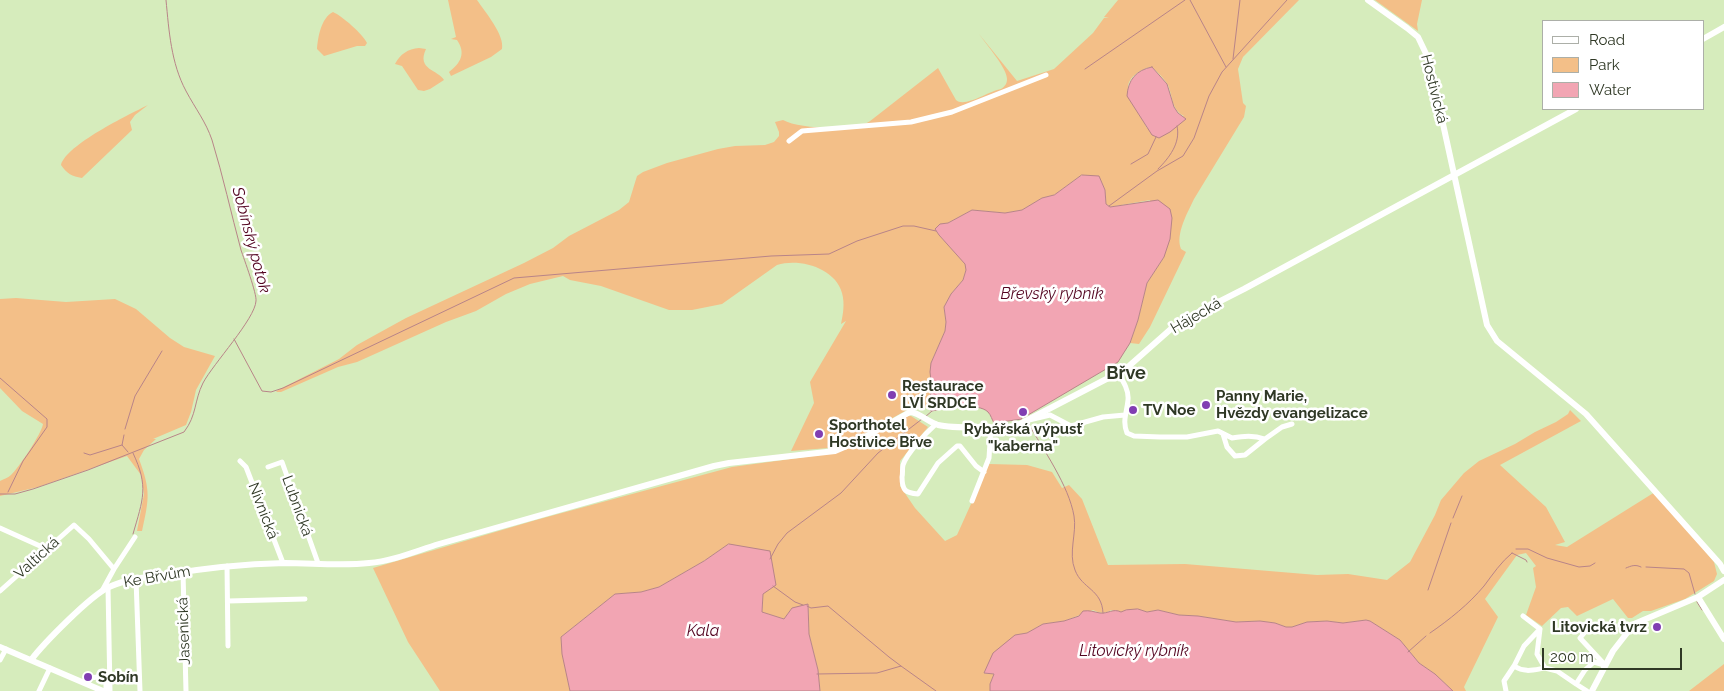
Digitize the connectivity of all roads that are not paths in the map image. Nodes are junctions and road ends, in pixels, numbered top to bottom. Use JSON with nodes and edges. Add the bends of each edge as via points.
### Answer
{"nodes":[{"id":1,"x":1368,"y":0,"type":"edge"},
{"id":2,"x":1724,"y":27,"type":"edge"},
{"id":3,"x":1704,"y":38,"type":"edge"},
{"id":4,"x":1046,"y":75,"type":"dead end"},
{"id":5,"x":1574,"y":110,"type":"edge"},
{"id":6,"x":789,"y":141,"type":"dead end"},
{"id":7,"x":1454,"y":174,"type":"junction"},
{"id":8,"x":1118,"y":373,"type":"junction"},
{"id":9,"x":1125,"y":415,"type":"junction"},
{"id":10,"x":1028,"y":420,"type":"junction"},
{"id":11,"x":936,"y":424,"type":"junction"},
{"id":12,"x":1292,"y":424,"type":"dead end"},
{"id":13,"x":992,"y":427,"type":"junction"},
{"id":14,"x":1223,"y":434,"type":"junction"},
{"id":15,"x":1265,"y":439,"type":"junction"},
{"id":16,"x":797,"y":455,"type":"joint"},
{"id":17,"x":240,"y":461,"type":"dead end"},
{"id":18,"x":268,"y":467,"type":"dead end"},
{"id":19,"x":984,"y":472,"type":"junction"},
{"id":20,"x":972,"y":501,"type":"dead end"},
{"id":21,"x":0,"y":528,"type":"edge"},
{"id":22,"x":135,"y":536,"type":"dead end"},
{"id":23,"x":46,"y":551,"type":"junction"},
{"id":24,"x":282,"y":563,"type":"junction"},
{"id":25,"x":318,"y":563,"type":"junction"},
{"id":26,"x":227,"y":566,"type":"junction"},
{"id":27,"x":114,"y":569,"type":"junction"},
{"id":28,"x":1724,"y":571,"type":"edge"},
{"id":29,"x":183,"y":572,"type":"junction"},
{"id":30,"x":136,"y":579,"type":"junction"},
{"id":31,"x":1724,"y":580,"type":"edge"},
{"id":32,"x":105,"y":589,"type":"junction"},
{"id":33,"x":0,"y":590,"type":"edge"},
{"id":34,"x":1698,"y":597,"type":"junction"},
{"id":35,"x":305,"y":599,"type":"dead end"},
{"id":36,"x":228,"y":601,"type":"junction"},
{"id":37,"x":1523,"y":616,"type":"dead end"},
{"id":38,"x":1591,"y":625,"type":"dead end"},
{"id":39,"x":1540,"y":629,"type":"junction"},
{"id":40,"x":1724,"y":639,"type":"edge"},
{"id":41,"x":228,"y":646,"type":"dead end"},
{"id":42,"x":2,"y":650,"type":"edge"},
{"id":43,"x":0,"y":660,"type":"edge"},
{"id":44,"x":31,"y":660,"type":"junction"},
{"id":45,"x":1604,"y":665,"type":"junction"},
{"id":46,"x":1514,"y":666,"type":"junction"},
{"id":47,"x":50,"y":668,"type":"junction"},
{"id":48,"x":1545,"y":668,"type":"junction"},
{"id":49,"x":87,"y":684,"type":"junction"},
{"id":50,"x":1576,"y":684,"type":"junction"},
{"id":51,"x":94,"y":689,"type":"edge"},
{"id":52,"x":39,"y":691,"type":"edge"},
{"id":53,"x":104,"y":691,"type":"edge"},
{"id":54,"x":110,"y":691,"type":"edge"},
{"id":55,"x":140,"y":691,"type":"edge"},
{"id":56,"x":186,"y":691,"type":"edge"},
{"id":57,"x":1506,"y":691,"type":"edge"},
{"id":58,"x":1587,"y":691,"type":"edge"},
{"id":59,"x":1592,"y":691,"type":"edge"}],
"edges":[{"from":1,"to":7,"type":"street","name":"Hostivická","via":[[1418,37],[1424,47]]},
{"from":2,"to":3,"type":"street"},
{"from":4,"to":6,"type":"street","via":[[944,114],[911,122],[802,131]]},
{"from":5,"to":7,"type":"street","name":"Hájecká"},
{"from":7,"to":8,"type":"street","name":"Hájecká","via":[[1179,323]]},
{"from":7,"to":28,"type":"street","name":"Hostivická","via":[[1491,334],[1586,414]]},
{"from":8,"to":9,"type":"street","via":[[1128,398]]},
{"from":8,"to":10,"type":"street","name":"Hájecká"},
{"from":9,"to":10,"type":"street","via":[[1103,416],[1071,426],[1050,415]]},
{"from":9,"to":14,"type":"street","via":[[1127,433],[1134,436],[1187,437],[1218,431]]},
{"from":10,"to":13,"type":"street","name":"Hájecká","via":[[1009,428]]},
{"from":11,"to":13,"type":"street","name":"Hájecká"},
{"from":11,"to":16,"type":"street","name":"Hájecká","via":[[910,412],[835,450]]},
{"from":11,"to":19,"type":"street","via":[[903,464],[904,490],[918,494],[938,463],[957,446]]},
{"from":12,"to":15,"type":"street","via":[[1282,426]]},
{"from":13,"to":19,"type":"street"},
{"from":14,"to":15,"type":"street","via":[[1232,438],[1256,436]]},
{"from":14,"to":15,"type":"street","via":[[1227,447],[1235,456],[1245,455]]},
{"from":16,"to":25,"type":"street","name":"Ke Břvům","via":[[714,466],[402,556],[369,563]]},
{"from":17,"to":24,"type":"street","name":"Nivnická","via":[[246,467]]},
{"from":18,"to":25,"type":"street","name":"Lubnická","via":[[282,462]]},
{"from":19,"to":20,"type":"street"},
{"from":21,"to":23,"type":"street"},
{"from":22,"to":27,"type":"street"},
{"from":23,"to":27,"type":"street","name":"Valtická","via":[[74,526]]},
{"from":23,"to":33,"type":"street","name":"Valtická"},
{"from":24,"to":25,"type":"street","name":"Ke Břvům"},
{"from":24,"to":26,"type":"street","name":"Ke Břvům"},
{"from":26,"to":29,"type":"street","name":"Ke Břvům"},
{"from":26,"to":36,"type":"street"},
{"from":27,"to":32,"type":"street"},
{"from":29,"to":30,"type":"street","name":"Ke Břvům"},
{"from":29,"to":56,"type":"street","name":"Jasenická"},
{"from":30,"to":32,"type":"street","name":"Ke Břvům"},
{"from":30,"to":55,"type":"street"},
{"from":31,"to":34,"type":"street"},
{"from":32,"to":44,"type":"street","name":"Ke Břvům"},
{"from":32,"to":54,"type":"street"},
{"from":34,"to":40,"type":"street"},
{"from":34,"to":45,"type":"street","via":[[1634,624]]},
{"from":35,"to":36,"type":"street"},
{"from":36,"to":41,"type":"street"},
{"from":37,"to":39,"type":"street"},
{"from":38,"to":45,"type":"street","via":[[1580,638]]},
{"from":39,"to":46,"type":"street","via":[[1524,646]]},
{"from":39,"to":48,"type":"street","via":[[1537,654]]},
{"from":42,"to":43,"type":"street"},
{"from":42,"to":44,"type":"street"},
{"from":44,"to":47,"type":"street"},
{"from":45,"to":50,"type":"street","via":[[1594,662]]},
{"from":45,"to":59,"type":"street"},
{"from":46,"to":48,"type":"street","via":[[1528,671]]},
{"from":46,"to":57,"type":"street","via":[[1504,681]]},
{"from":47,"to":49,"type":"street"},
{"from":47,"to":52,"type":"street"},
{"from":48,"to":50,"type":"street","via":[[1558,671]]},
{"from":49,"to":51,"type":"street"},
{"from":49,"to":53,"type":"street","via":[[91,678],[97,677],[106,683]]},
{"from":50,"to":58,"type":"street"},
{"from":51,"to":53,"type":"street"}]}
